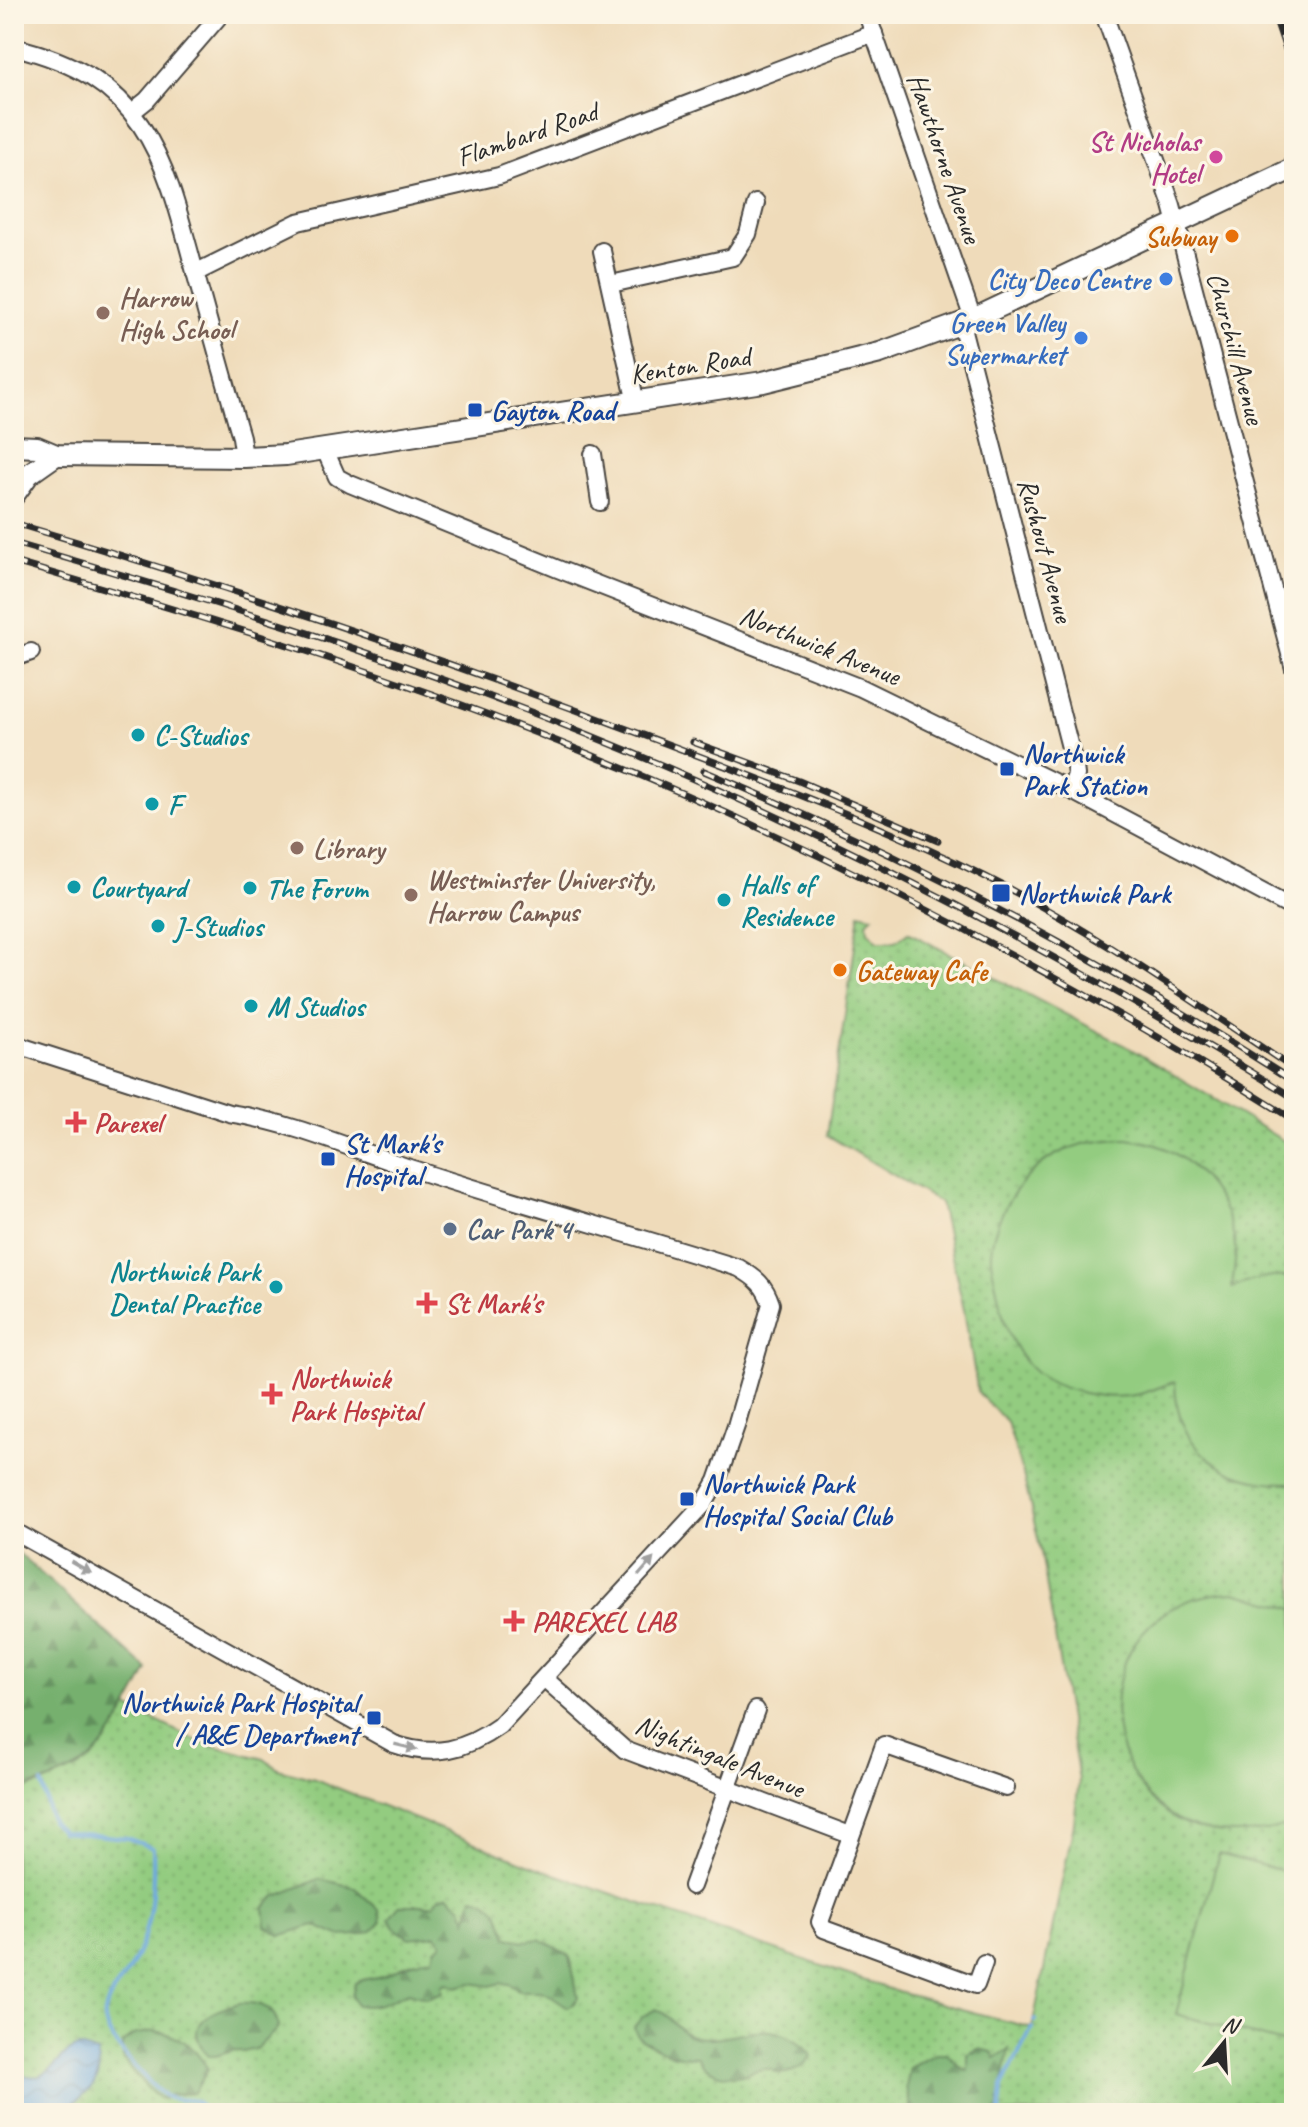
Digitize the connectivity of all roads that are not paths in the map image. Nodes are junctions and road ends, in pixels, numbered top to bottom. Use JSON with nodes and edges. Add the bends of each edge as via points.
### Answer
{"nodes":[{"id":1,"x":221,"y":14,"type":"edge"},
{"id":2,"x":867,"y":14,"type":"edge"},
{"id":3,"x":1104,"y":14,"type":"edge"},
{"id":4,"x":874,"y":33,"type":"junction"},
{"id":5,"x":14,"y":47,"type":"edge"},
{"id":6,"x":132,"y":112,"type":"junction"},
{"id":7,"x":1294,"y":168,"type":"edge"},
{"id":8,"x":756,"y":203,"type":"dead end"},
{"id":9,"x":1177,"y":224,"type":"junction"},
{"id":10,"x":602,"y":251,"type":"dead end"},
{"id":11,"x":195,"y":273,"type":"junction"},
{"id":12,"x":611,"y":284,"type":"junction"},
{"id":13,"x":967,"y":321,"type":"junction"},
{"id":14,"x":636,"y":403,"type":"junction"},
{"id":15,"x":14,"y":446,"type":"edge"},
{"id":16,"x":325,"y":450,"type":"junction"},
{"id":17,"x":593,"y":454,"type":"dead end"},
{"id":18,"x":56,"y":455,"type":"junction"},
{"id":19,"x":244,"y":457,"type":"junction"},
{"id":20,"x":14,"y":495,"type":"edge"},
{"id":21,"x":600,"y":502,"type":"dead end"},
{"id":22,"x":31,"y":652,"type":"dead end"},
{"id":23,"x":14,"y":658,"type":"edge"},
{"id":24,"x":1294,"y":669,"type":"edge"},
{"id":25,"x":1070,"y":790,"type":"junction"},
{"id":26,"x":1294,"y":909,"type":"edge"},
{"id":27,"x":14,"y":1044,"type":"edge"},
{"id":28,"x":14,"y":1529,"type":"edge"},
{"id":29,"x":544,"y":1678,"type":"junction"},
{"id":30,"x":756,"y":1710,"type":"dead end"},
{"id":31,"x":1006,"y":1788,"type":"dead end"},
{"id":32,"x":727,"y":1789,"type":"junction"},
{"id":33,"x":850,"y":1835,"type":"junction"},
{"id":34,"x":692,"y":1886,"type":"dead end"},
{"id":35,"x":984,"y":1963,"type":"dead end"}],
"edges":[{"from":1,"to":6,"type":"street"},
{"from":2,"to":4,"type":"street","name":"Hawthorne Avenue"},
{"from":3,"to":9,"type":"street","name":"Churchill Avenue"},
{"from":4,"to":11,"type":"street","name":"Flambard Road","via":[[499,176],[298,222]]},
{"from":4,"to":13,"type":"street","name":"Hawthorne Avenue"},
{"from":5,"to":6,"type":"street","via":[[72,65]]},
{"from":6,"to":11,"type":"street","via":[[171,183]]},
{"from":7,"to":9,"type":"main road","name":"Kenton Road"},
{"from":8,"to":12,"type":"street","via":[[748,234],[733,257]]},
{"from":9,"to":13,"type":"main road","name":"Kenton Road"},
{"from":9,"to":24,"type":"street","name":"Churchill Avenue"},
{"from":10,"to":12,"type":"street"},
{"from":11,"to":19,"type":"street"},
{"from":12,"to":14,"type":"street"},
{"from":13,"to":14,"type":"main road","name":"Kenton Road","via":[[880,353],[778,378]]},
{"from":13,"to":25,"type":"street","name":"Rushout Avenue","via":[[1075,767]]},
{"from":14,"to":16,"type":"main road","name":"Kenton Road"},
{"from":15,"to":18,"type":"main road","name":"Kenton Road"},
{"from":16,"to":19,"type":"main road","name":"Kenton Road"},
{"from":16,"to":25,"type":"street","name":"Northwick Avenue","via":[[337,477],[350,484],[861,688]]},
{"from":17,"to":21,"type":"street"},
{"from":18,"to":19,"type":"main road","name":"Kenton Road"},
{"from":18,"to":20,"type":"main road","via":[[29,474]]},
{"from":22,"to":23,"type":"street"},
{"from":25,"to":26,"type":"street","name":"Northwick Avenue"},
{"from":29,"to":27,"type":"street","one_way":true,"via":[[698,1511],[717,1481],[771,1304],[758,1280],[739,1268],[680,1249]]},
{"from":28,"to":29,"type":"street","one_way":true,"via":[[408,1749],[458,1749],[478,1740],[499,1726]]},
{"from":29,"to":32,"type":"street","name":"Nightingale Avenue","via":[[625,1750]]},
{"from":30,"to":32,"type":"street"},
{"from":31,"to":33,"type":"street","via":[[884,1745]]},
{"from":32,"to":33,"type":"street","name":"Nightingale Avenue"},
{"from":32,"to":34,"type":"street"},
{"from":33,"to":35,"type":"street","via":[[820,1922],[824,1929],[976,1985]]}]}
